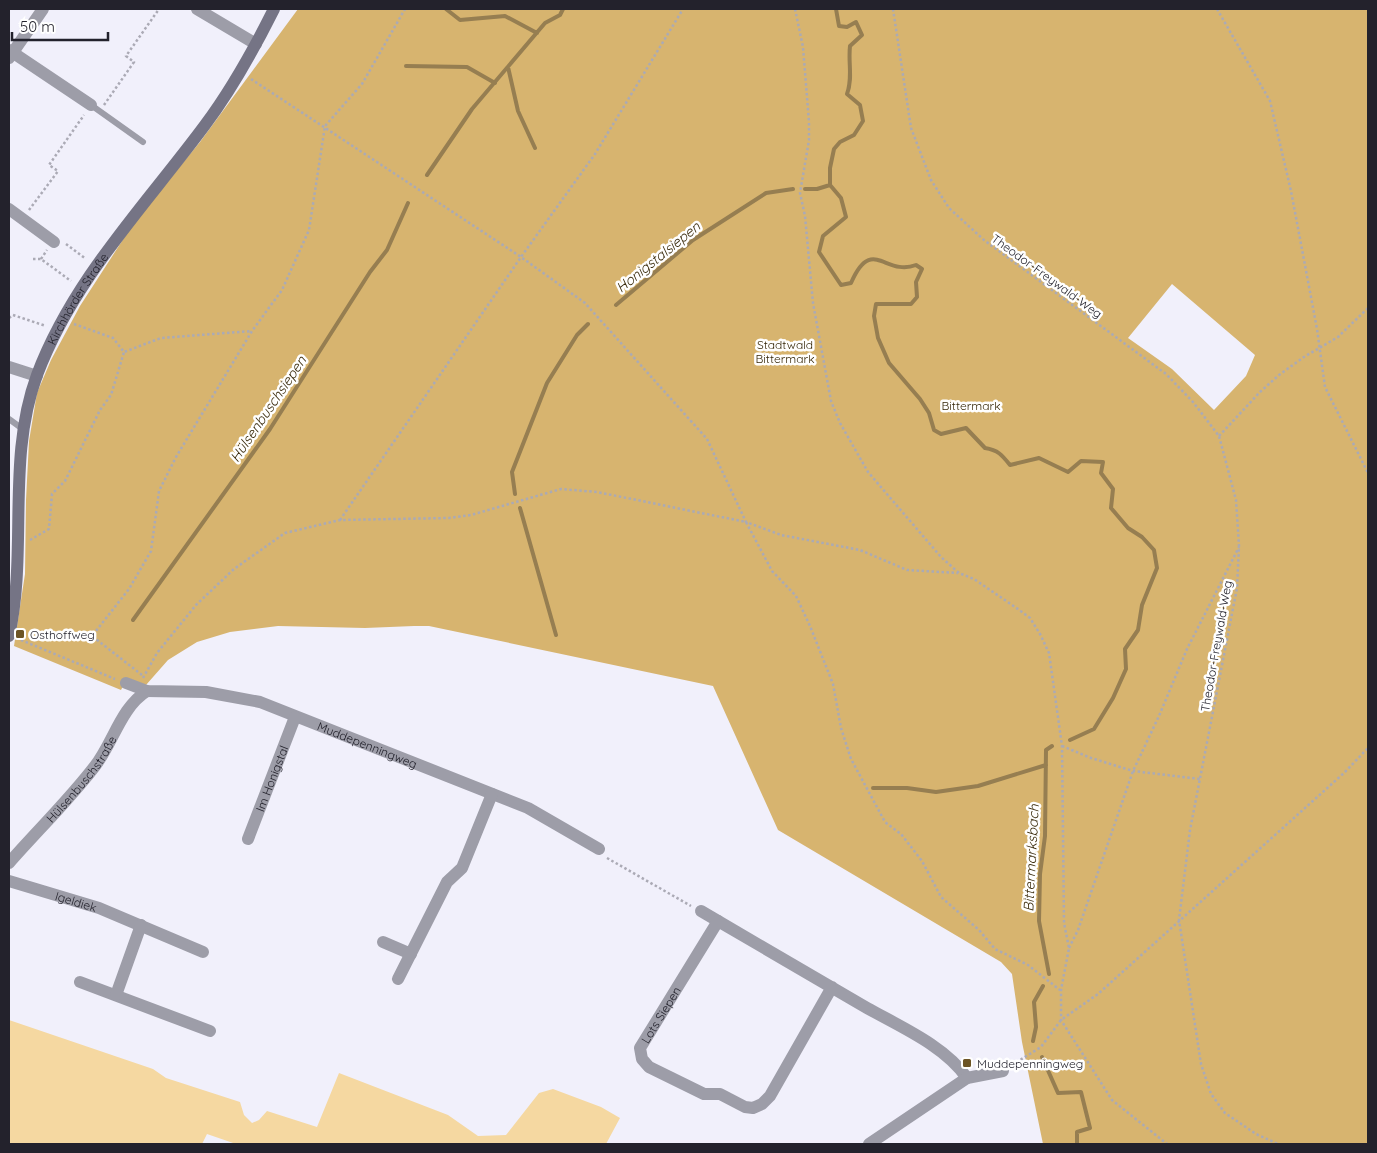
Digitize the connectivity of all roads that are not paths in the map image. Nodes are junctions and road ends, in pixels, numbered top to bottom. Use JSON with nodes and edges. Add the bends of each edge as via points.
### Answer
{"nodes":[{"id":1,"x":43,"y":9,"type":"edge"},
{"id":2,"x":197,"y":9,"type":"edge"},
{"id":3,"x":274,"y":9,"type":"edge"},
{"id":4,"x":256,"y":44,"type":"junction"},
{"id":5,"x":10,"y":54,"type":"edge"},
{"id":6,"x":95,"y":109,"type":"joint"},
{"id":7,"x":143,"y":142,"type":"dead end"},
{"id":8,"x":9,"y":209,"type":"edge"},
{"id":9,"x":54,"y":242,"type":"road end"},
{"id":10,"x":9,"y":367,"type":"edge"},
{"id":11,"x":37,"y":376,"type":"junction"},
{"id":12,"x":9,"y":419,"type":"edge"},
{"id":13,"x":25,"y":431,"type":"junction"},
{"id":14,"x":13,"y":637,"type":"edge"},
{"id":15,"x":126,"y":683,"type":"road end"},
{"id":16,"x":147,"y":692,"type":"junction"},
{"id":17,"x":295,"y":717,"type":"junction"},
{"id":18,"x":492,"y":794,"type":"junction"},
{"id":19,"x":248,"y":839,"type":"dead end"},
{"id":20,"x":599,"y":849,"type":"road end"},
{"id":21,"x":9,"y":863,"type":"edge"},
{"id":22,"x":9,"y":881,"type":"edge"},
{"id":23,"x":701,"y":911,"type":"road end"},
{"id":24,"x":718,"y":921,"type":"junction"},
{"id":25,"x":141,"y":925,"type":"junction"},
{"id":26,"x":383,"y":942,"type":"dead end"},
{"id":27,"x":203,"y":952,"type":"dead end"},
{"id":28,"x":411,"y":954,"type":"junction"},
{"id":29,"x":398,"y":979,"type":"dead end"},
{"id":30,"x":80,"y":982,"type":"dead end"},
{"id":31,"x":832,"y":987,"type":"junction"},
{"id":32,"x":116,"y":995,"type":"junction"},
{"id":33,"x":210,"y":1031,"type":"dead end"},
{"id":34,"x":1003,"y":1071,"type":"road end"},
{"id":35,"x":967,"y":1078,"type":"junction"},
{"id":36,"x":869,"y":1144,"type":"edge"}],
"edges":[{"from":1,"to":5,"type":"street"},
{"from":2,"to":4,"type":"street"},
{"from":3,"to":4,"type":"main road","name":"Kirchhörder Straße"},
{"from":4,"to":11,"type":"main road","name":"Kirchhörder Straße","via":[[204,126],[96,266],[50,345]]},
{"from":5,"to":6,"type":"street"},
{"from":6,"to":7,"type":"lane"},
{"from":8,"to":9,"type":"street"},
{"from":10,"to":11,"type":"street"},
{"from":11,"to":13,"type":"main road","name":"Kirchhörder Straße"},
{"from":12,"to":13,"type":"lane"},
{"from":13,"to":14,"type":"main road","name":"Kirchhörder Straße","via":[[19,476]]},
{"from":15,"to":16,"type":"street","name":"Muddepenningweg"},
{"from":16,"to":17,"type":"street","name":"Muddepenningweg","via":[[206,692],[260,702]]},
{"from":16,"to":21,"type":"street","name":"Hülsenbuschstraße","via":[[138,698],[118,726],[96,765]]},
{"from":17,"to":18,"type":"street","name":"Muddepenningweg"},
{"from":17,"to":19,"type":"street","name":"Im Honigstal"},
{"from":18,"to":20,"type":"street","name":"Muddepenningweg","via":[[528,808]]},
{"from":18,"to":28,"type":"street","via":[[462,868],[447,882]]},
{"from":22,"to":25,"type":"street","name":"Igeldiek","via":[[99,908]]},
{"from":23,"to":24,"type":"street"},
{"from":24,"to":31,"type":"street"},
{"from":24,"to":31,"type":"street","name":"Lots Siepen","via":[[640,1048],[642,1059],[649,1068],[704,1094],[720,1094],[753,1108],[770,1096]]},
{"from":25,"to":27,"type":"street","name":"Igeldiek"},
{"from":25,"to":32,"type":"street"},
{"from":26,"to":28,"type":"street"},
{"from":28,"to":29,"type":"street"},
{"from":30,"to":32,"type":"street"},
{"from":31,"to":35,"type":"street","via":[[931,1045],[961,1069]]},
{"from":32,"to":33,"type":"street"},
{"from":34,"to":35,"type":"street"},
{"from":35,"to":36,"type":"street"}]}
